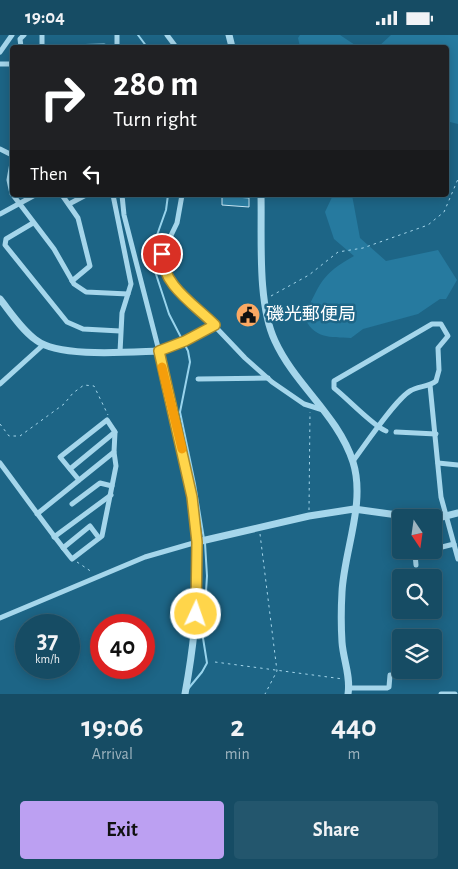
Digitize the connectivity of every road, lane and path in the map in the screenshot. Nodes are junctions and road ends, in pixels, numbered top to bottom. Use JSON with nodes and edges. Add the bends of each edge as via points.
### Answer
{"nodes":[{"id":1,"x":12,"y":35,"type":"edge"},
{"id":2,"x":7,"y":44,"type":"junction"},
{"id":3,"x":10,"y":47,"type":"edge"},
{"id":4,"x":0,"y":53,"type":"edge"},
{"id":5,"x":458,"y":179,"type":"edge"},
{"id":6,"x":14,"y":197,"type":"edge"},
{"id":7,"x":31,"y":197,"type":"edge"},
{"id":8,"x":64,"y":197,"type":"edge"},
{"id":9,"x":82,"y":197,"type":"edge"},
{"id":10,"x":113,"y":197,"type":"edge"},
{"id":11,"x":122,"y":197,"type":"edge"},
{"id":12,"x":182,"y":197,"type":"edge"},
{"id":13,"x":261,"y":197,"type":"edge"},
{"id":14,"x":19,"y":204,"type":"junction"},
{"id":15,"x":69,"y":204,"type":"junction"},
{"id":16,"x":0,"y":214,"type":"edge"},
{"id":17,"x":33,"y":223,"type":"junction"},
{"id":18,"x":72,"y":281,"type":"junction"},
{"id":19,"x":128,"y":294,"type":"junction"},
{"id":20,"x":0,"y":299,"type":"edge"},
{"id":21,"x":264,"y":299,"type":"junction"},
{"id":22,"x":215,"y":325,"type":"junction"},
{"id":23,"x":120,"y":331,"type":"junction"},
{"id":24,"x":43,"y":345,"type":"junction"},
{"id":25,"x":159,"y":351,"type":"junction"},
{"id":26,"x":120,"y":352,"type":"junction"},
{"id":27,"x":198,"y":379,"type":"dead end"},
{"id":28,"x":268,"y":379,"type":"junction"},
{"id":29,"x":0,"y":385,"type":"edge"},
{"id":30,"x":430,"y":385,"type":"junction"},
{"id":31,"x":310,"y":406,"type":"junction"},
{"id":32,"x":323,"y":410,"type":"junction"},
{"id":33,"x":107,"y":420,"type":"junction"},
{"id":34,"x":0,"y":424,"type":"edge"},
{"id":35,"x":378,"y":428,"type":"junction"},
{"id":36,"x":386,"y":431,"type":"dead end"},
{"id":37,"x":115,"y":432,"type":"junction"},
{"id":38,"x":396,"y":432,"type":"dead end"},
{"id":39,"x":436,"y":434,"type":"junction"},
{"id":40,"x":114,"y":452,"type":"junction"},
{"id":41,"x":353,"y":461,"type":"junction"},
{"id":42,"x":0,"y":463,"type":"edge"},
{"id":43,"x":438,"y":463,"type":"junction"},
{"id":44,"x":458,"y":465,"type":"edge"},
{"id":45,"x":70,"y":469,"type":"junction"},
{"id":46,"x":79,"y":480,"type":"junction"},
{"id":47,"x":112,"y":486,"type":"junction"},
{"id":48,"x":111,"y":494,"type":"junction"},
{"id":49,"x":72,"y":504,"type":"dead end"},
{"id":50,"x":354,"y":509,"type":"junction"},
{"id":51,"x":458,"y":513,"type":"edge"},
{"id":52,"x":37,"y":514,"type":"junction"},
{"id":53,"x":392,"y":514,"type":"edge"},
{"id":54,"x":309,"y":516,"type":"junction"},
{"id":55,"x":446,"y":517,"type":"junction"},
{"id":56,"x":442,"y":518,"type":"edge"},
{"id":57,"x":259,"y":527,"type":"junction"},
{"id":58,"x":54,"y":537,"type":"junction"},
{"id":59,"x":99,"y":538,"type":"junction"},
{"id":60,"x":201,"y":541,"type":"junction"},
{"id":61,"x":454,"y":544,"type":"junction"},
{"id":62,"x":442,"y":547,"type":"edge"},
{"id":63,"x":63,"y":548,"type":"junction"},
{"id":64,"x":72,"y":559,"type":"junction"},
{"id":65,"x":415,"y":559,"type":"edge"},
{"id":66,"x":458,"y":559,"type":"edge"},
{"id":67,"x":416,"y":565,"type":"dead end"},
{"id":68,"x":98,"y":576,"type":"junction"},
{"id":69,"x":0,"y":618,"type":"edge"},
{"id":70,"x":214,"y":662,"type":"dead end"},
{"id":71,"x":277,"y":671,"type":"junction"},
{"id":72,"x":390,"y":675,"type":"dead end"},
{"id":73,"x":348,"y":680,"type":"junction"},
{"id":74,"x":348,"y":691,"type":"edge"},
{"id":75,"x":185,"y":694,"type":"edge"},
{"id":76,"x":265,"y":694,"type":"edge"},
{"id":77,"x":441,"y":694,"type":"edge"},
{"id":78,"x":455,"y":694,"type":"edge"}],
"edges":[{"from":1,"to":2,"type":"street"},
{"from":2,"to":3,"type":"street"},
{"from":2,"to":4,"type":"street"},
{"from":5,"to":21,"type":"path","via":[[444,212],[428,225],[364,248],[338,252],[309,275]]},
{"from":6,"to":14,"type":"street"},
{"from":7,"to":14,"type":"street"},
{"from":8,"to":15,"type":"street"},
{"from":9,"to":15,"type":"street"},
{"from":10,"to":19,"type":"street","via":[[130,285]]},
{"from":11,"to":25,"type":"street","via":[[126,225]]},
{"from":12,"to":22,"type":"street","via":[[177,223],[162,254],[162,263],[176,289]]},
{"from":13,"to":21,"type":"street"},
{"from":14,"to":16,"type":"street"},
{"from":14,"to":17,"type":"street"},
{"from":15,"to":18,"type":"street","via":[[78,218],[90,266]]},
{"from":17,"to":18,"type":"street","via":[[54,249]]},
{"from":17,"to":23,"type":"street","via":[[6,239],[5,245],[62,317],[78,328]]},
{"from":18,"to":19,"type":"street","via":[[86,292]]},
{"from":19,"to":23,"type":"street"},
{"from":20,"to":24,"type":"street","via":[[27,332]]},
{"from":21,"to":32,"type":"street","via":[[276,343]]},
{"from":22,"to":25,"type":"street"},
{"from":22,"to":28,"type":"street"},
{"from":23,"to":26,"type":"street"},
{"from":24,"to":26,"type":"street","via":[[60,350]]},
{"from":24,"to":29,"type":"street"},
{"from":25,"to":26,"type":"street"},
{"from":25,"to":60,"type":"street"},
{"from":27,"to":28,"type":"street"},
{"from":28,"to":31,"type":"street"},
{"from":30,"to":35,"type":"street","via":[[411,391]]},
{"from":30,"to":35,"type":"street","via":[[438,379],[438,348],[448,336],[438,323],[336,379],[334,388]]},
{"from":30,"to":39,"type":"street"},
{"from":31,"to":32,"type":"street"},
{"from":31,"to":54,"type":"path"},
{"from":32,"to":41,"type":"street","via":[[345,442]]},
{"from":33,"to":34,"type":"path","via":[[103,402],[94,386],[89,385],[78,389],[64,405],[20,437],[10,436]]},
{"from":33,"to":37,"type":"street"},
{"from":33,"to":45,"type":"street","via":[[60,457]]},
{"from":35,"to":36,"type":"street"},
{"from":35,"to":41,"type":"street"},
{"from":37,"to":40,"type":"street"},
{"from":37,"to":45,"type":"street"},
{"from":38,"to":39,"type":"street"},
{"from":39,"to":43,"type":"street"},
{"from":40,"to":46,"type":"street"},
{"from":40,"to":47,"type":"street","via":[[117,461]]},
{"from":41,"to":50,"type":"street","via":[[357,486]]},
{"from":42,"to":52,"type":"street"},
{"from":43,"to":44,"type":"street"},
{"from":43,"to":55,"type":"street"},
{"from":45,"to":46,"type":"street"},
{"from":46,"to":52,"type":"street"},
{"from":47,"to":48,"type":"street"},
{"from":47,"to":49,"type":"street","via":[[100,483]]},
{"from":48,"to":58,"type":"street"},
{"from":48,"to":59,"type":"street"},
{"from":50,"to":53,"type":"street"},
{"from":50,"to":54,"type":"street"},
{"from":50,"to":73,"type":"street","via":[[342,592],[342,643]]},
{"from":51,"to":55,"type":"street"},
{"from":52,"to":58,"type":"street"},
{"from":54,"to":57,"type":"street"},
{"from":55,"to":56,"type":"street"},
{"from":55,"to":61,"type":"street"},
{"from":57,"to":60,"type":"street"},
{"from":57,"to":71,"type":"path"},
{"from":58,"to":63,"type":"street"},
{"from":59,"to":63,"type":"street","via":[[90,527]]},
{"from":59,"to":64,"type":"street"},
{"from":60,"to":68,"type":"street","via":[[145,557]]},
{"from":60,"to":75,"type":"street","via":[[196,618]]},
{"from":61,"to":62,"type":"street"},
{"from":61,"to":66,"type":"street"},
{"from":63,"to":64,"type":"street"},
{"from":64,"to":68,"type":"path"},
{"from":65,"to":67,"type":"street"},
{"from":68,"to":69,"type":"street"},
{"from":70,"to":71,"type":"path"},
{"from":71,"to":73,"type":"path"},
{"from":71,"to":76,"type":"path"},
{"from":72,"to":74,"type":"street","via":[[387,688]]},
{"from":73,"to":74,"type":"street"},
{"from":77,"to":78,"type":"street"}]}
